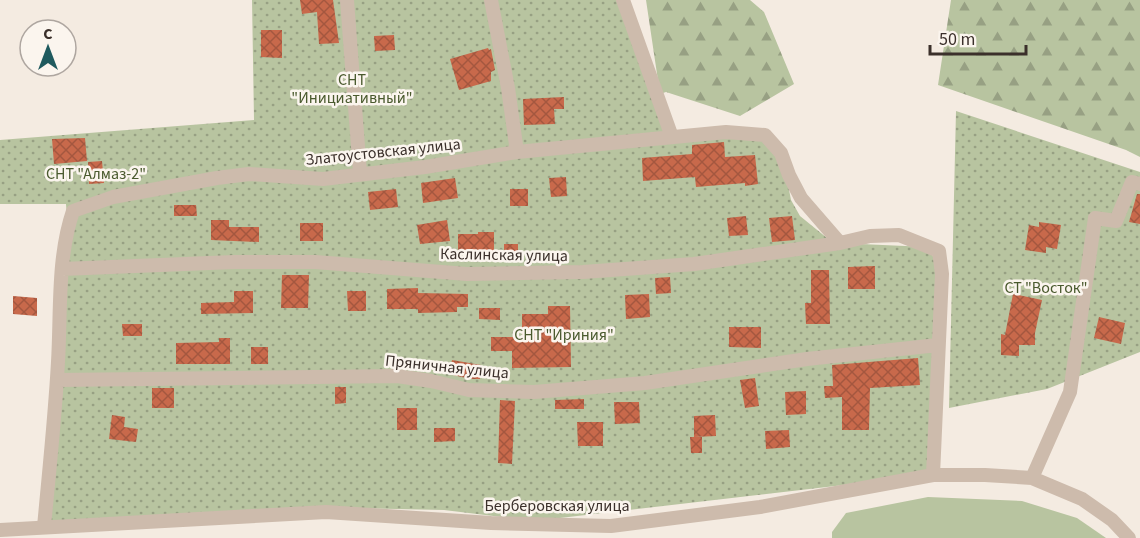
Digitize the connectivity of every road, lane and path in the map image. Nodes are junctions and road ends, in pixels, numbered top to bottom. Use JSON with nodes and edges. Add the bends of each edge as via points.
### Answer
{"nodes":[{"id":1,"x":347,"y":0,"type":"edge"},
{"id":2,"x":492,"y":0,"type":"edge"},
{"id":3,"x":623,"y":0,"type":"edge"},
{"id":4,"x":672,"y":137,"type":"junction"},
{"id":5,"x":517,"y":152,"type":"junction"},
{"id":6,"x":360,"y":173,"type":"junction"},
{"id":7,"x":1140,"y":184,"type":"edge"},
{"id":8,"x":840,"y":243,"type":"junction"},
{"id":9,"x":62,"y":269,"type":"junction"},
{"id":10,"x":938,"y":345,"type":"junction"},
{"id":11,"x":57,"y":380,"type":"junction"},
{"id":12,"x":933,"y":475,"type":"junction"},
{"id":13,"x":1032,"y":478,"type":"junction"},
{"id":14,"x":44,"y":527,"type":"junction"},
{"id":15,"x":0,"y":530,"type":"edge"},
{"id":16,"x":1129,"y":538,"type":"edge"}],
"edges":[{"from":1,"to":6,"type":"street"},
{"from":2,"to":5,"type":"street"},
{"from":3,"to":4,"type":"street"},
{"from":4,"to":5,"type":"street","name":"Златоустовская улица"},
{"from":4,"to":8,"type":"street","name":"Златоустовская улица","via":[[726,132],[765,135],[781,153],[801,198]]},
{"from":5,"to":6,"type":"street","name":"Златоустовская улица"},
{"from":6,"to":9,"type":"street","name":"Златоустовская улица","via":[[323,179],[249,174],[113,197],[74,211],[66,234]]},
{"from":7,"to":13,"type":"street","via":[[1132,182],[1116,221],[1095,219],[1070,392]]},
{"from":8,"to":9,"type":"street","name":"Каслинская улица","via":[[694,264],[583,272],[467,274],[315,262]]},
{"from":8,"to":10,"type":"street","name":"Каслинская улица","via":[[899,235],[939,250],[942,274]]},
{"from":9,"to":11,"type":"street","name":"Златоустовская улица"},
{"from":10,"to":11,"type":"street","name":"Пряничная улица","via":[[645,383],[534,392],[469,390],[397,376]]},
{"from":10,"to":12,"type":"street"},
{"from":11,"to":14,"type":"street","name":"Златоустовская улица"},
{"from":12,"to":13,"type":"street","name":"Берберовская улица"},
{"from":12,"to":14,"type":"street","name":"Берберовская улица","via":[[760,507],[611,526],[491,524],[326,512]]},
{"from":13,"to":16,"type":"street","name":"Берберовская улица","via":[[1082,499]]},
{"from":14,"to":15,"type":"street","name":"Берберовская улица"}]}
